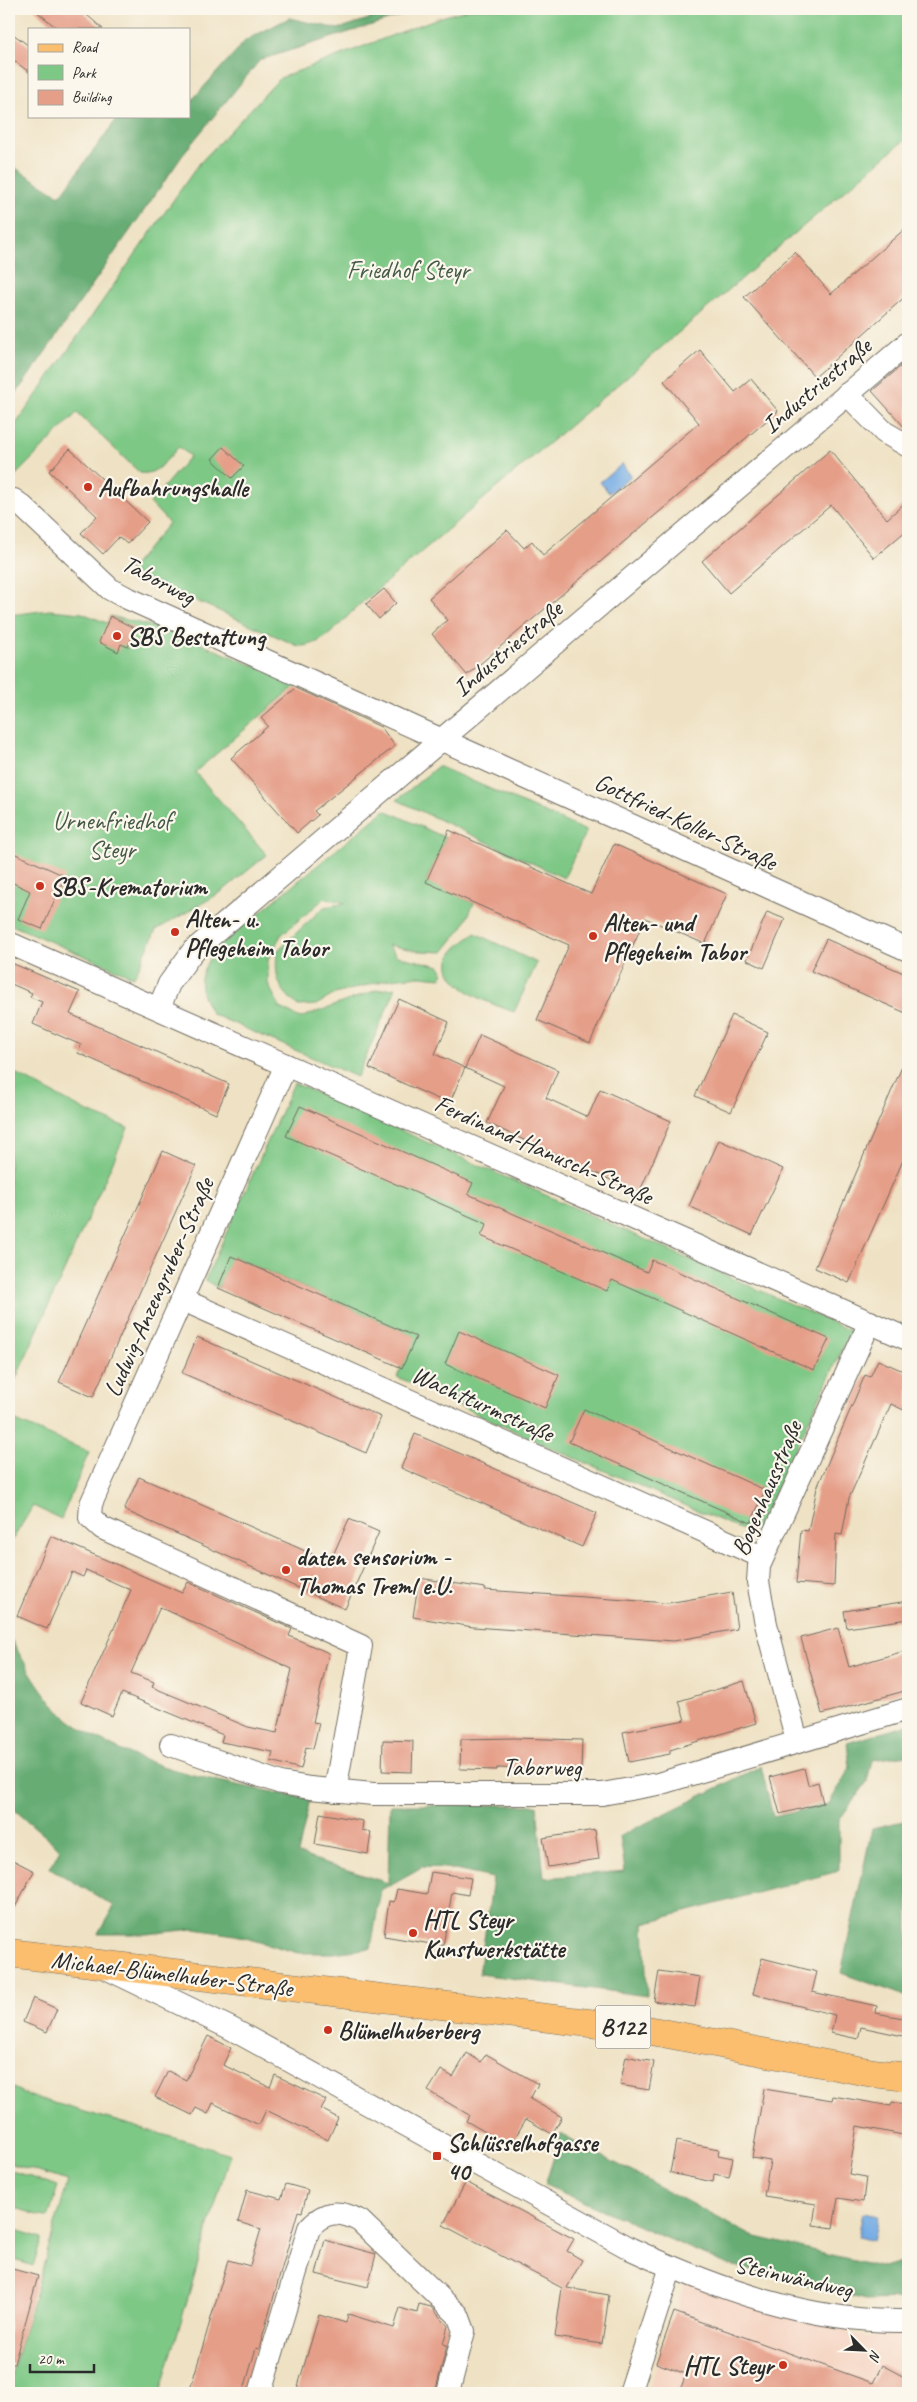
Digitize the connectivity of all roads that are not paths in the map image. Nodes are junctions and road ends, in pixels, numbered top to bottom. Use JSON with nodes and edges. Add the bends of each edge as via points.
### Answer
{"nodes":[{"id":1,"x":908,"y":343,"type":"edge"},
{"id":2,"x":847,"y":394,"type":"junction"},
{"id":3,"x":908,"y":446,"type":"edge"},
{"id":4,"x":9,"y":504,"type":"edge"},
{"id":5,"x":443,"y":739,"type":"junction"},
{"id":6,"x":9,"y":943,"type":"edge"},
{"id":7,"x":908,"y":950,"type":"edge"},
{"id":8,"x":159,"y":1008,"type":"junction"},
{"id":9,"x":286,"y":1065,"type":"junction"},
{"id":10,"x":183,"y":1300,"type":"junction"},
{"id":11,"x":870,"y":1322,"type":"junction"},
{"id":12,"x":908,"y":1338,"type":"edge"},
{"id":13,"x":762,"y":1557,"type":"junction"},
{"id":14,"x":908,"y":1709,"type":"edge"},
{"id":15,"x":797,"y":1741,"type":"junction"},
{"id":16,"x":171,"y":1745,"type":"dead end"},
{"id":17,"x":334,"y":1791,"type":"junction"},
{"id":18,"x":16,"y":1959,"type":"edge"},
{"id":19,"x":100,"y":1965,"type":"junction"},
{"id":20,"x":908,"y":2078,"type":"edge"},
{"id":21,"x":671,"y":2267,"type":"junction"},
{"id":22,"x":908,"y":2321,"type":"edge"},
{"id":23,"x":260,"y":2393,"type":"edge"},
{"id":24,"x":448,"y":2393,"type":"edge"},
{"id":25,"x":630,"y":2393,"type":"edge"}],
"edges":[{"from":1,"to":2,"type":"street","name":"Industriestraße"},
{"from":2,"to":3,"type":"street","via":[[884,432]]},
{"from":2,"to":5,"type":"street","name":"Industriestraße"},
{"from":4,"to":5,"type":"street","name":"Taborweg","via":[[14,500],[22,506],[110,589],[125,598]]},
{"from":5,"to":7,"type":"street","name":"Gottfried-Koller-Straße","via":[[754,883]]},
{"from":5,"to":8,"type":"street","name":"Industriestraße","via":[[193,951],[169,984]]},
{"from":6,"to":8,"type":"street","name":"Ferdinand-Hanusch-Straße"},
{"from":8,"to":9,"type":"street","name":"Ferdinand-Hanusch-Straße"},
{"from":9,"to":10,"type":"street","name":"Ludwig-Anzengruber-Straße"},
{"from":9,"to":11,"type":"street","name":"Ferdinand-Hanusch-Straße"},
{"from":10,"to":13,"type":"street","name":"Wachtturmstraße"},
{"from":10,"to":17,"type":"street","name":"Ludwig-Anzengruber-Straße","via":[[91,1504],[90,1517],[102,1528],[361,1646]]},
{"from":11,"to":12,"type":"street","name":"Ferdinand-Hanusch-Straße"},
{"from":11,"to":13,"type":"street","name":"Bogenhausstraße"},
{"from":13,"to":15,"type":"street","name":"Bogenhausstraße","via":[[758,1582]]},
{"from":14,"to":15,"type":"street","name":"Taborweg"},
{"from":15,"to":17,"type":"street","name":"Taborweg","via":[[658,1784],[602,1794],[440,1795]]},
{"from":16,"to":17,"type":"street","name":"Taborweg","via":[[281,1783]]},
{"from":18,"to":19,"type":"main road","name":"Michael-Blümelhuber-Straße","number":"B122"},
{"from":19,"to":20,"type":"main road","name":"Michael-Blümelhuber-Straße","number":"B122","via":[[647,2030]]},
{"from":19,"to":21,"type":"street","name":"Steinwändweg","via":[[230,2028],[631,2249]]},
{"from":21,"to":22,"type":"street","name":"Steinwändweg","via":[[722,2288],[831,2316]]},
{"from":21,"to":25,"type":"street"},
{"from":23,"to":24,"type":"street","via":[[308,2228],[324,2215],[335,2212],[360,2221],[458,2315],[464,2331]]}]}
